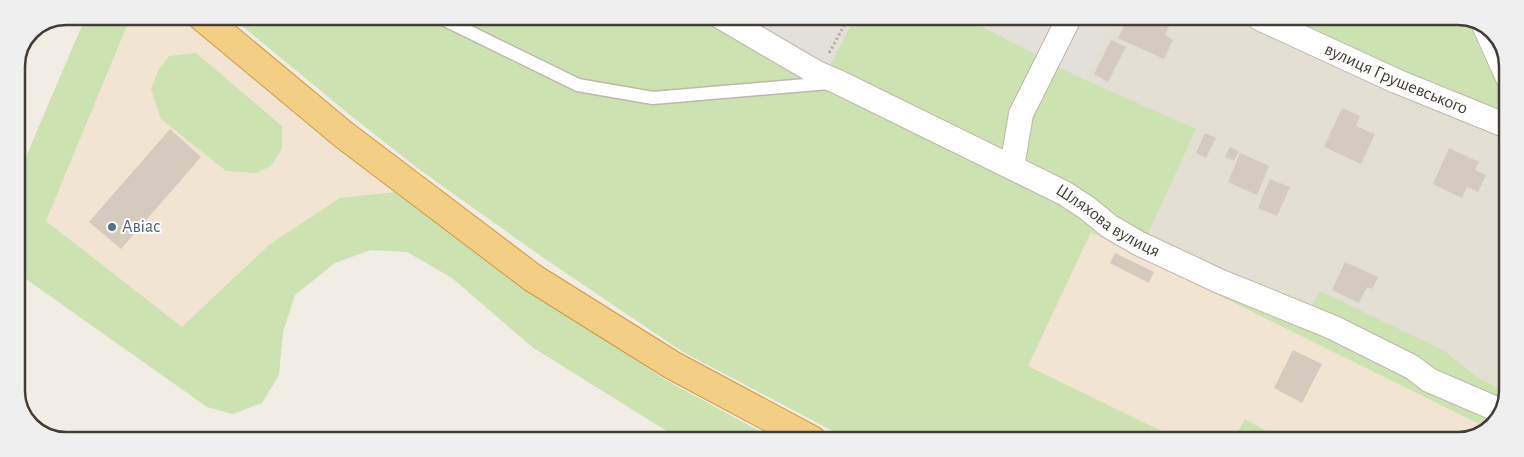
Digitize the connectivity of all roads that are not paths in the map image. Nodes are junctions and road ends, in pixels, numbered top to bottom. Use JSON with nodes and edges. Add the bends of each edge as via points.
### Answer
{"nodes":[{"id":1,"x":212,"y":25,"type":"edge"},
{"id":2,"x":455,"y":25,"type":"edge"},
{"id":3,"x":735,"y":25,"type":"edge"},
{"id":4,"x":1066,"y":25,"type":"edge"},
{"id":5,"x":1275,"y":25,"type":"edge"},
{"id":6,"x":828,"y":78,"type":"junction"},
{"id":7,"x":1499,"y":123,"type":"edge"},
{"id":8,"x":1012,"y":166,"type":"junction"},
{"id":9,"x":1495,"y":409,"type":"edge"},
{"id":10,"x":797,"y":432,"type":"edge"}],
"edges":[{"from":1,"to":10,"type":"highway","via":[[344,135],[533,278],[672,365]]},
{"from":2,"to":6,"type":"lane","via":[[578,85],[653,98]]},
{"from":3,"to":6,"type":"street","name":"Шляхова вулиця"},
{"from":4,"to":8,"type":"street","via":[[1021,114]]},
{"from":5,"to":7,"type":"street","name":"вулиця Грушевського","via":[[1396,81]]},
{"from":6,"to":8,"type":"street","name":"Шляхова вулиця"},
{"from":8,"to":9,"type":"street","name":"Шляхова вулиця","via":[[1064,193],[1138,243],[1332,327],[1403,362],[1429,380]]}]}
